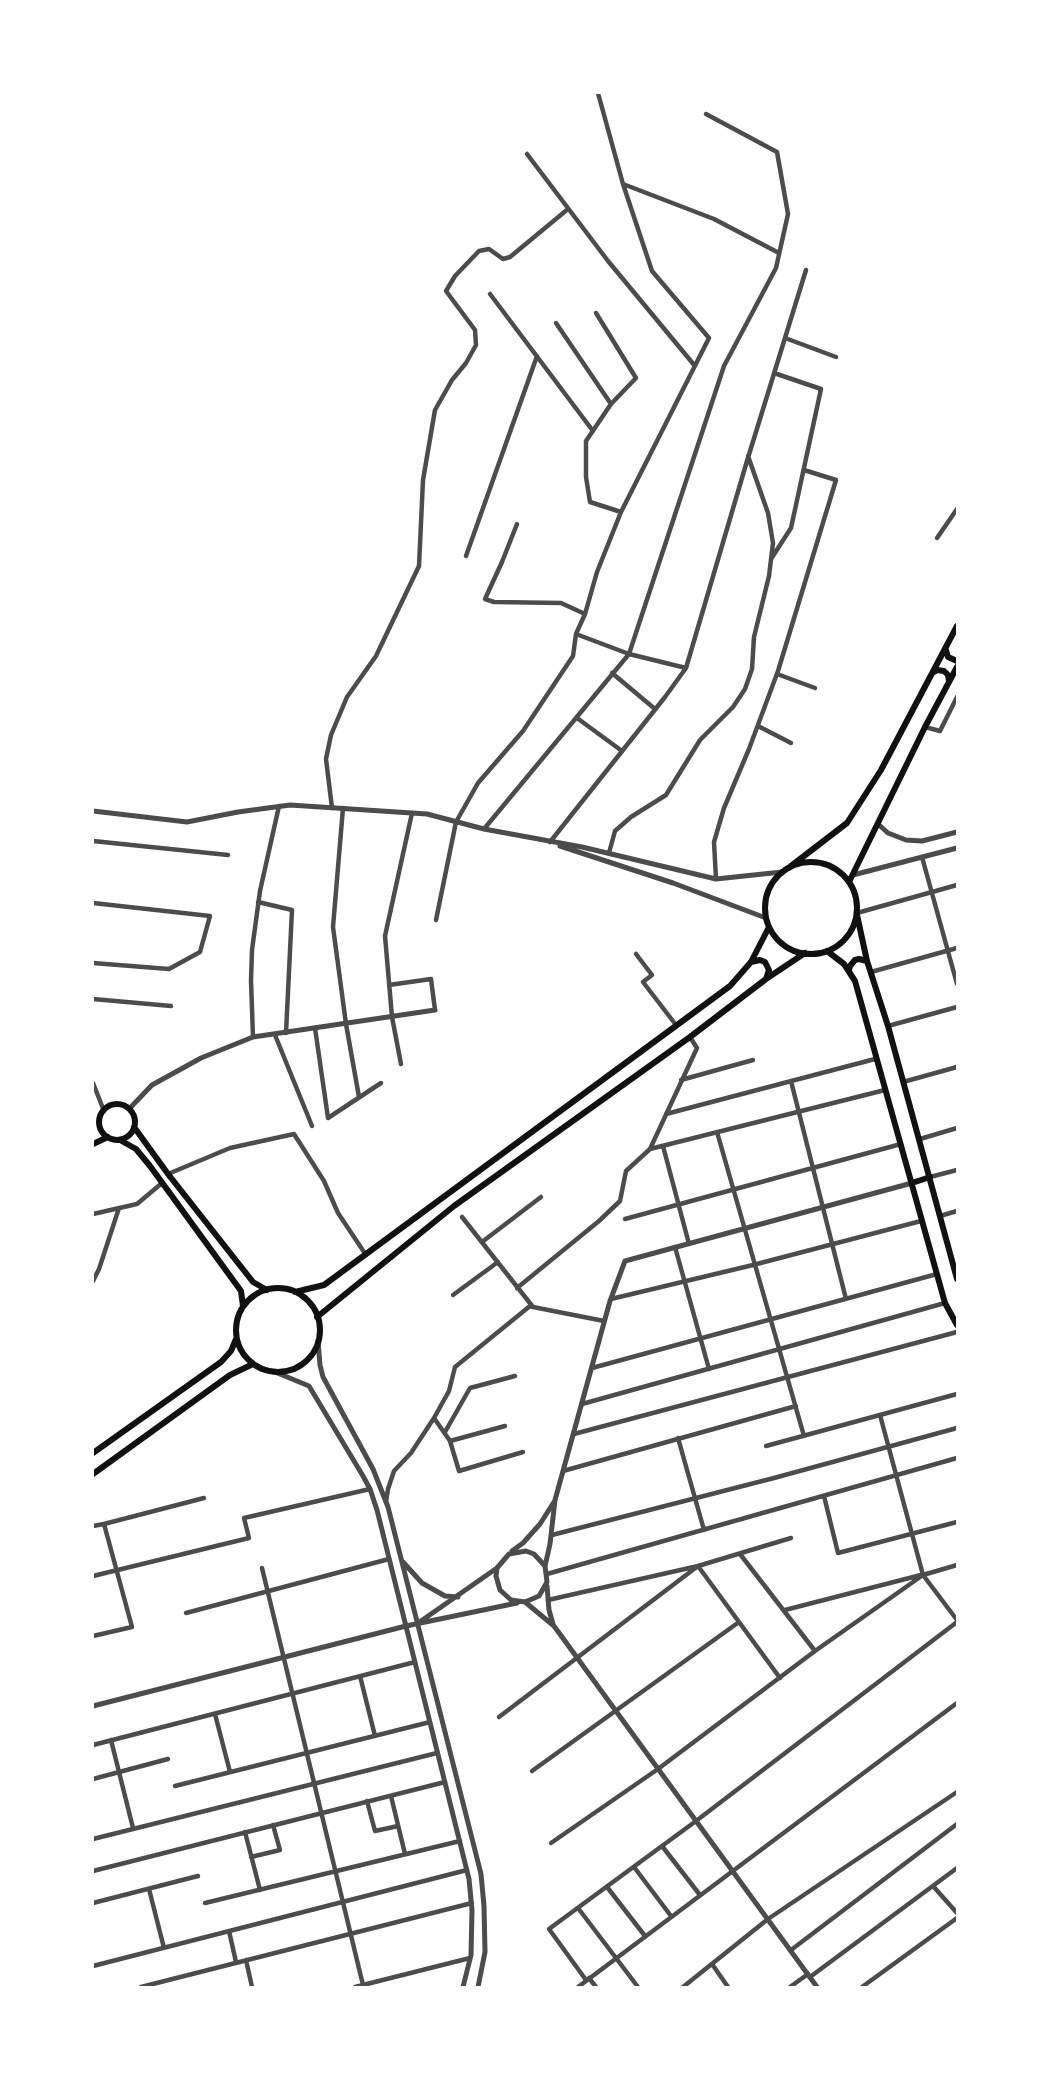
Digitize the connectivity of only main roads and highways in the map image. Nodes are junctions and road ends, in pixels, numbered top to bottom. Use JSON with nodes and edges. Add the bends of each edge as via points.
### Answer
{"nodes":[{"id":1,"x":957,"y":626,"type":"edge"},
{"id":2,"x":945,"y":649,"type":"junction"},
{"id":3,"x":957,"y":661,"type":"edge"},
{"id":4,"x":957,"y":667,"type":"edge"},
{"id":5,"x":932,"y":674,"type":"junction"},
{"id":6,"x":949,"y":681,"type":"junction"},
{"id":7,"x":791,"y":866,"type":"junction"},
{"id":8,"x":849,"y":882,"type":"junction"},
{"id":9,"x":857,"y":914,"type":"junction"},
{"id":10,"x":769,"y":927,"type":"junction"},
{"id":11,"x":827,"y":951,"type":"junction"},
{"id":12,"x":805,"y":953,"type":"junction"},
{"id":13,"x":867,"y":961,"type":"junction"},
{"id":14,"x":750,"y":962,"type":"junction"},
{"id":15,"x":849,"y":970,"type":"junction"},
{"id":16,"x":766,"y":979,"type":"junction"},
{"id":17,"x":102,"y":1114,"type":"junction"},
{"id":18,"x":93,"y":1124,"type":"edge"},
{"id":19,"x":134,"y":1127,"type":"junction"},
{"id":20,"x":108,"y":1137,"type":"junction"},
{"id":21,"x":120,"y":1140,"type":"junction"},
{"id":22,"x":93,"y":1144,"type":"edge"},
{"id":23,"x":930,"y":1178,"type":"junction"},
{"id":24,"x":912,"y":1183,"type":"junction"},
{"id":25,"x":956,"y":1271,"type":"edge"},
{"id":26,"x":957,"y":1279,"type":"edge"},
{"id":27,"x":267,"y":1290,"type":"junction"},
{"id":28,"x":295,"y":1292,"type":"junction"},
{"id":29,"x":243,"y":1306,"type":"junction"},
{"id":30,"x":317,"y":1317,"type":"junction"},
{"id":31,"x":957,"y":1325,"type":"edge"},
{"id":32,"x":236,"y":1338,"type":"junction"},
{"id":33,"x":253,"y":1364,"type":"junction"},
{"id":34,"x":93,"y":1454,"type":"edge"},
{"id":35,"x":93,"y":1474,"type":"edge"}],
"edges":[{"from":1,"to":2,"type":"main road"},
{"from":2,"to":3,"type":"main road","via":[[948,657]]},
{"from":2,"to":5,"type":"main road"},
{"from":4,"to":6,"type":"main road"},
{"from":5,"to":6,"type":"main road","via":[[944,671]]},
{"from":5,"to":7,"type":"main road","via":[[881,770],[847,823]]},
{"from":6,"to":8,"type":"main road"},
{"from":7,"to":8,"type":"main road","via":[[816,862],[840,872]]},
{"from":7,"to":10,"type":"main road","via":[[775,880],[766,898]]},
{"from":8,"to":9,"type":"main road"},
{"from":9,"to":11,"type":"main road","via":[[847,937]]},
{"from":9,"to":13,"type":"main road"},
{"from":10,"to":12,"type":"main road","via":[[784,945]]},
{"from":10,"to":14,"type":"main road"},
{"from":11,"to":12,"type":"main road"},
{"from":11,"to":15,"type":"main road"},
{"from":12,"to":16,"type":"main road"},
{"from":13,"to":15,"type":"main road","via":[[859,958]]},
{"from":13,"to":23,"type":"main road"},
{"from":14,"to":16,"type":"main road","via":[[760,960],[768,965]]},
{"from":14,"to":28,"type":"main road","via":[[730,986],[366,1255],[324,1285]]},
{"from":15,"to":24,"type":"main road"},
{"from":16,"to":30,"type":"main road","via":[[454,1206]]},
{"from":17,"to":18,"type":"main road"},
{"from":17,"to":19,"type":"main road","via":[[115,1105],[125,1106],[134,1118]]},
{"from":17,"to":20,"type":"main road","via":[[101,1128]]},
{"from":19,"to":21,"type":"main road","via":[[129,1136]]},
{"from":19,"to":27,"type":"main road","via":[[253,1282]]},
{"from":20,"to":21,"type":"main road"},
{"from":20,"to":22,"type":"main road"},
{"from":21,"to":29,"type":"main road","via":[[136,1149],[162,1183],[241,1291]]},
{"from":23,"to":24,"type":"main road"},
{"from":23,"to":25,"type":"main road"},
{"from":24,"to":31,"type":"main road","via":[[945,1304]]},
{"from":25,"to":26,"type":"main road"},
{"from":27,"to":28,"type":"main road"},
{"from":27,"to":29,"type":"main road"},
{"from":28,"to":30,"type":"main road"},
{"from":29,"to":32,"type":"main road"},
{"from":30,"to":33,"type":"main road","via":[[318,1341],[302,1364],[275,1372]]},
{"from":32,"to":33,"type":"main road"},
{"from":32,"to":34,"type":"main road","via":[[221,1362]]},
{"from":33,"to":35,"type":"main road","via":[[230,1375]]}]}
